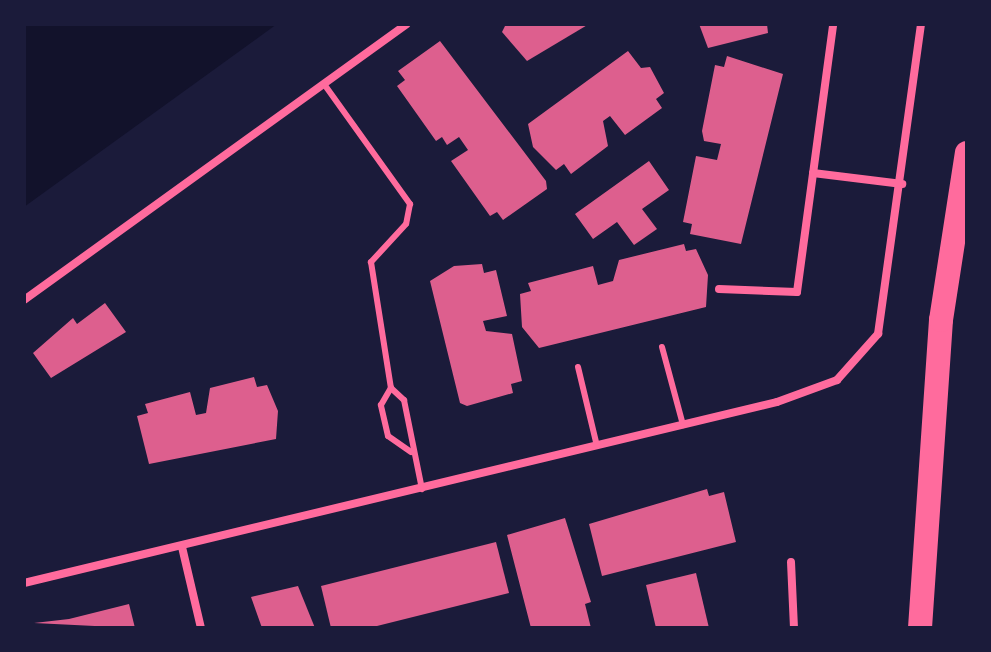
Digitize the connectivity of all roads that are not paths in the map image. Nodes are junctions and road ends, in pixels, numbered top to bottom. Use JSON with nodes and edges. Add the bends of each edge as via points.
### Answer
{"nodes":[{"id":1,"x":407,"y":24,"type":"edge"},
{"id":2,"x":833,"y":24,"type":"edge"},
{"id":3,"x":921,"y":24,"type":"edge"},
{"id":4,"x":324,"y":84,"type":"junction"},
{"id":5,"x":967,"y":153,"type":"edge"},
{"id":6,"x":813,"y":173,"type":"junction"},
{"id":7,"x":902,"y":184,"type":"junction"},
{"id":8,"x":719,"y":289,"type":"dead end"},
{"id":9,"x":24,"y":300,"type":"edge"},
{"id":10,"x":662,"y":347,"type":"dead end"},
{"id":11,"x":578,"y":367,"type":"dead end"},
{"id":12,"x":391,"y":388,"type":"junction"},
{"id":13,"x":683,"y":425,"type":"junction"},
{"id":14,"x":597,"y":446,"type":"junction"},
{"id":15,"x":411,"y":452,"type":"junction"},
{"id":16,"x":422,"y":489,"type":"junction"},
{"id":17,"x":182,"y":547,"type":"junction"},
{"id":18,"x":791,"y":562,"type":"dead end"},
{"id":19,"x":24,"y":583,"type":"edge"},
{"id":20,"x":201,"y":628,"type":"edge"},
{"id":21,"x":794,"y":628,"type":"edge"},
{"id":22,"x":920,"y":628,"type":"edge"}],
"edges":[{"from":1,"to":4,"type":"street"},
{"from":2,"to":6,"type":"street"},
{"from":3,"to":7,"type":"street"},
{"from":4,"to":9,"type":"street"},
{"from":4,"to":12,"type":"lane","via":[[410,204],[406,224],[371,262]]},
{"from":5,"to":22,"type":"highway","via":[[941,320]]},
{"from":6,"to":7,"type":"street"},
{"from":6,"to":8,"type":"street","via":[[797,292]]},
{"from":7,"to":13,"type":"street","via":[[878,334],[837,380],[777,402]]},
{"from":10,"to":13,"type":"lane"},
{"from":11,"to":14,"type":"lane"},
{"from":12,"to":15,"type":"lane","via":[[404,400]]},
{"from":12,"to":15,"type":"lane","via":[[381,405],[388,436]]},
{"from":13,"to":14,"type":"street"},
{"from":14,"to":16,"type":"street"},
{"from":15,"to":16,"type":"lane"},
{"from":16,"to":17,"type":"street"},
{"from":17,"to":19,"type":"street"},
{"from":17,"to":20,"type":"street"},
{"from":18,"to":21,"type":"street"}]}
